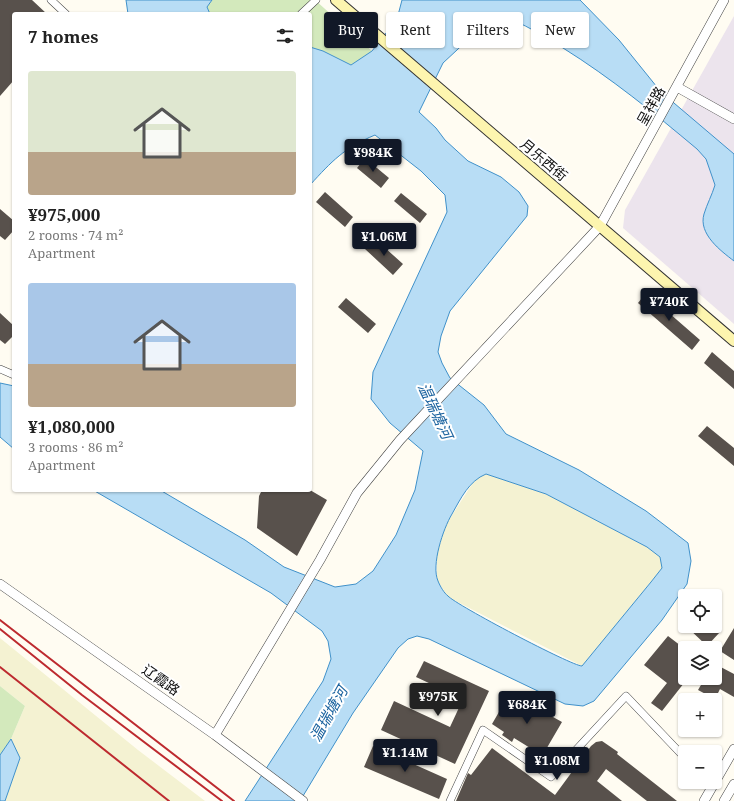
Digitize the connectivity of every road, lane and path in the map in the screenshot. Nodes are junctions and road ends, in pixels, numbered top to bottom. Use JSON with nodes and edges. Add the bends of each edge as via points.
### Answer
{"nodes":[{"id":1,"x":51,"y":0,"type":"edge"},
{"id":2,"x":316,"y":0,"type":"edge"},
{"id":3,"x":336,"y":0,"type":"edge"},
{"id":4,"x":724,"y":0,"type":"edge"},
{"id":5,"x":64,"y":12,"type":"edge"},
{"id":6,"x":303,"y":12,"type":"edge"},
{"id":7,"x":677,"y":87,"type":"junction"},
{"id":8,"x":734,"y":119,"type":"edge"},
{"id":9,"x":600,"y":226,"type":"junction"},
{"id":10,"x":734,"y":341,"type":"edge"},
{"id":11,"x":0,"y":369,"type":"edge"},
{"id":12,"x":12,"y":374,"type":"edge"},
{"id":13,"x":0,"y":584,"type":"edge"},
{"id":14,"x":215,"y":735,"type":"junction"},
{"id":15,"x":734,"y":749,"type":"edge"},
{"id":16,"x":678,"y":751,"type":"edge"},
{"id":17,"x":722,"y":768,"type":"edge"},
{"id":18,"x":734,"y":784,"type":"edge"},
{"id":19,"x":710,"y":789,"type":"edge"},
{"id":20,"x":303,"y":801,"type":"edge"},
{"id":21,"x":450,"y":801,"type":"edge"},
{"id":22,"x":704,"y":801,"type":"edge"},
{"id":23,"x":724,"y":801,"type":"edge"}],
"edges":[{"from":1,"to":5,"type":"street"},
{"from":2,"to":6,"type":"street"},
{"from":3,"to":9,"type":"main road","name":"月乐西街"},
{"from":4,"to":7,"type":"street","name":"呈祥路"},
{"from":7,"to":8,"type":"street"},
{"from":7,"to":9,"type":"street","name":"呈祥路"},
{"from":9,"to":10,"type":"main road","name":"月乐西街"},
{"from":9,"to":14,"type":"street","name":"呈祥路","via":[[400,440],[357,493],[316,567]]},
{"from":11,"to":12,"type":"street"},
{"from":13,"to":14,"type":"street","name":"辽霞路"},
{"from":14,"to":20,"type":"street","name":"辽霞路"},
{"from":15,"to":17,"type":"street"},
{"from":16,"to":21,"type":"street","via":[[626,696],[551,777],[483,730]]},
{"from":18,"to":23,"type":"street"},
{"from":19,"to":22,"type":"street"}]}
